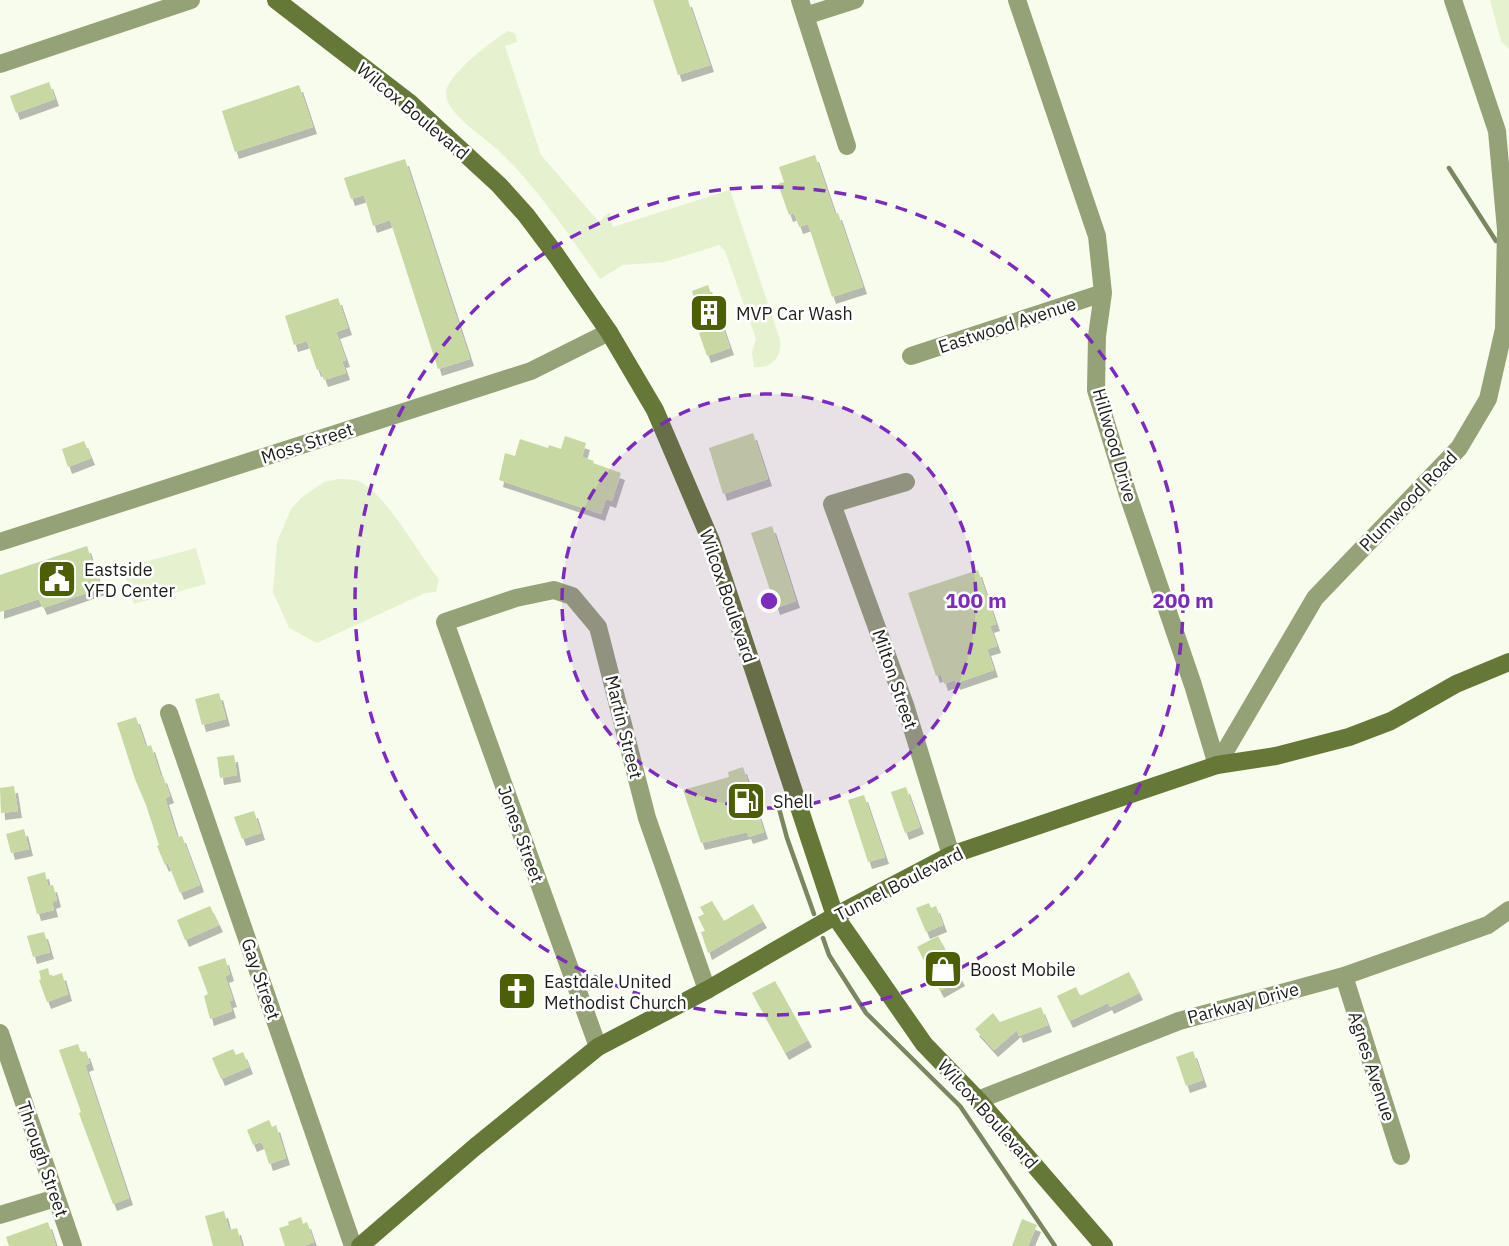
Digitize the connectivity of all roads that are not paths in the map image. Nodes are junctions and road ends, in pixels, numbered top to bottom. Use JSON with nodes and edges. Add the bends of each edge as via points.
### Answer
{"nodes":[{"id":1,"x":191,"y":0,"type":"edge"},
{"id":2,"x":276,"y":0,"type":"edge"},
{"id":3,"x":855,"y":0,"type":"edge"},
{"id":4,"x":1017,"y":0,"type":"edge"},
{"id":5,"x":1453,"y":0,"type":"edge"},
{"id":6,"x":803,"y":8,"type":"edge"},
{"id":7,"x":0,"y":64,"type":"edge"},
{"id":8,"x":847,"y":146,"type":"dead end"},
{"id":9,"x":1103,"y":293,"type":"junction"},
{"id":10,"x":609,"y":332,"type":"junction"},
{"id":11,"x":911,"y":356,"type":"dead end"},
{"id":12,"x":906,"y":482,"type":"dead end"},
{"id":13,"x":0,"y":542,"type":"edge"},
{"id":14,"x":445,"y":622,"type":"joint"},
{"id":15,"x":1509,"y":662,"type":"edge"},
{"id":16,"x":169,"y":713,"type":"dead end"},
{"id":17,"x":1217,"y":765,"type":"junction"},
{"id":18,"x":951,"y":855,"type":"junction"},
{"id":19,"x":1509,"y":910,"type":"edge"},
{"id":20,"x":835,"y":916,"type":"junction"},
{"id":21,"x":1343,"y":976,"type":"junction"},
{"id":22,"x":707,"y":990,"type":"junction"},
{"id":23,"x":0,"y":1033,"type":"edge"},
{"id":24,"x":598,"y":1047,"type":"junction"},
{"id":25,"x":978,"y":1100,"type":"junction"},
{"id":26,"x":1401,"y":1156,"type":"dead end"},
{"id":27,"x":55,"y":1198,"type":"junction"},
{"id":28,"x":0,"y":1215,"type":"edge"},
{"id":29,"x":73,"y":1246,"type":"edge"},
{"id":30,"x":353,"y":1246,"type":"edge"},
{"id":31,"x":360,"y":1246,"type":"edge"},
{"id":32,"x":1104,"y":1246,"type":"edge"}],
"edges":[{"from":1,"to":7,"type":"street"},
{"from":2,"to":10,"type":"main road","name":"Wilcox Boulevard","via":[[411,104],[499,185],[541,235]]},
{"from":3,"to":6,"type":"street"},
{"from":4,"to":9,"type":"street","name":"Hillwood Drive","via":[[1097,236]]},
{"from":5,"to":17,"type":"street","name":"Plumwood Road","via":[[1497,131],[1506,230],[1504,329],[1488,399],[1459,448],[1315,598]]},
{"from":6,"to":8,"type":"street"},
{"from":9,"to":11,"type":"street","name":"Eastwood Avenue"},
{"from":9,"to":17,"type":"street","name":"Hillwood Drive","via":[[1096,390]]},
{"from":10,"to":13,"type":"street","name":"Moss Street","via":[[531,371]]},
{"from":10,"to":20,"type":"main road","name":"Wilcox Boulevard","via":[[655,410],[711,541]]},
{"from":12,"to":18,"type":"street","name":"Milton Street","via":[[832,504],[905,705]]},
{"from":14,"to":22,"type":"street","name":"Martin Street","via":[[554,590],[572,596],[598,626],[648,818]]},
{"from":14,"to":24,"type":"street","name":"Jones Street"},
{"from":15,"to":17,"type":"main road","name":"Tunnel Boulevard","via":[[1349,737]]},
{"from":16,"to":30,"type":"street","name":"Gay Street"},
{"from":17,"to":18,"type":"main road","name":"Tunnel Boulevard"},
{"from":18,"to":20,"type":"main road","name":"Tunnel Boulevard"},
{"from":19,"to":21,"type":"street","name":"Parkway Drive","via":[[1488,925]]},
{"from":20,"to":22,"type":"main road","name":"Tunnel Boulevard"},
{"from":20,"to":25,"type":"main road","name":"Wilcox Boulevard","via":[[924,1044]]},
{"from":21,"to":25,"type":"street","name":"Parkway Drive","via":[[1179,1021]]},
{"from":21,"to":26,"type":"street","name":"Agnes Avenue"},
{"from":22,"to":24,"type":"main road","name":"Tunnel Boulevard"},
{"from":23,"to":27,"type":"street","name":"Through Street"},
{"from":24,"to":31,"type":"main road","name":"Tunnel Boulevard"},
{"from":25,"to":32,"type":"main road","name":"Wilcox Boulevard"},
{"from":27,"to":28,"type":"street"},
{"from":27,"to":29,"type":"street","name":"Through Street"}]}
